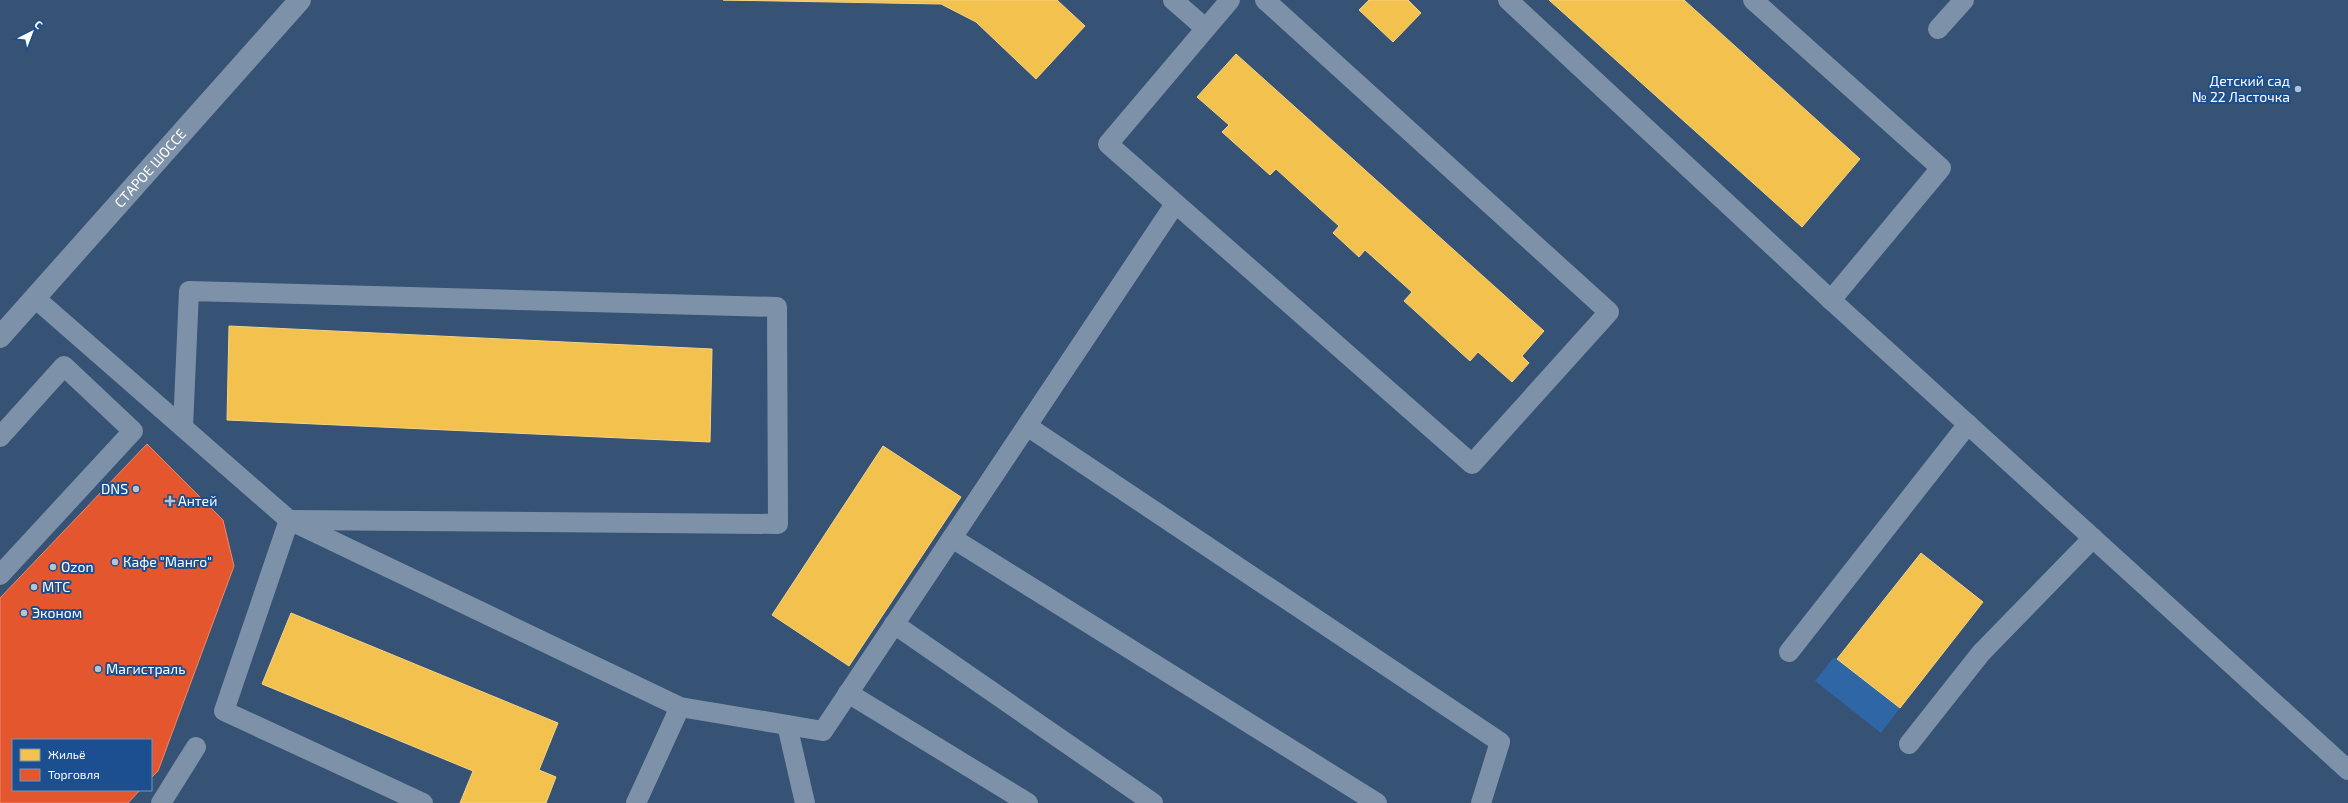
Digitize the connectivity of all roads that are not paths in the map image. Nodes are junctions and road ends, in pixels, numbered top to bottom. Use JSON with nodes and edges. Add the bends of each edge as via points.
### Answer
{"nodes":[{"id":1,"x":300,"y":0,"type":"edge"},
{"id":2,"x":1173,"y":0,"type":"edge"},
{"id":3,"x":1230,"y":0,"type":"edge"},
{"id":4,"x":1265,"y":0,"type":"edge"},
{"id":5,"x":1508,"y":0,"type":"edge"},
{"id":6,"x":1753,"y":0,"type":"edge"},
{"id":7,"x":1964,"y":0,"type":"edge"},
{"id":8,"x":1205,"y":28,"type":"junction"},
{"id":9,"x":1938,"y":29,"type":"dead end"},
{"id":10,"x":1175,"y":204,"type":"junction"},
{"id":11,"x":35,"y":298,"type":"junction"},
{"id":12,"x":1831,"y":300,"type":"junction"},
{"id":13,"x":0,"y":337,"type":"edge"},
{"id":14,"x":1968,"y":424,"type":"junction"},
{"id":15,"x":1027,"y":426,"type":"junction"},
{"id":16,"x":183,"y":427,"type":"junction"},
{"id":17,"x":0,"y":437,"type":"edge"},
{"id":18,"x":289,"y":520,"type":"junction"},
{"id":19,"x":952,"y":538,"type":"junction"},
{"id":20,"x":2093,"y":538,"type":"junction"},
{"id":21,"x":0,"y":575,"type":"edge"},
{"id":22,"x":894,"y":624,"type":"junction"},
{"id":23,"x":1789,"y":652,"type":"dead end"},
{"id":24,"x":848,"y":693,"type":"junction"},
{"id":25,"x":680,"y":706,"type":"junction"},
{"id":26,"x":787,"y":725,"type":"junction"},
{"id":27,"x":1909,"y":744,"type":"dead end"},
{"id":28,"x":196,"y":747,"type":"dead end"},
{"id":29,"x":2348,"y":770,"type":"edge"},
{"id":30,"x":161,"y":803,"type":"edge"},
{"id":31,"x":423,"y":803,"type":"edge"},
{"id":32,"x":636,"y":803,"type":"edge"},
{"id":33,"x":805,"y":803,"type":"edge"},
{"id":34,"x":1028,"y":803,"type":"edge"},
{"id":35,"x":1153,"y":803,"type":"edge"},
{"id":36,"x":1377,"y":803,"type":"edge"},
{"id":37,"x":1481,"y":803,"type":"edge"}],
"edges":[{"from":1,"to":11,"type":"street","name":"СТАРОЕ ШОССЕ"},
{"from":2,"to":8,"type":"lane"},
{"from":3,"to":8,"type":"lane"},
{"from":4,"to":10,"type":"lane","via":[[1609,312],[1472,464]]},
{"from":5,"to":12,"type":"lane"},
{"from":6,"to":12,"type":"lane","via":[[1941,168]]},
{"from":7,"to":9,"type":"lane"},
{"from":8,"to":10,"type":"lane","via":[[1108,144]]},
{"from":10,"to":15,"type":"lane"},
{"from":11,"to":13,"type":"street","name":"СТАРОЕ ШОССЕ"},
{"from":11,"to":16,"type":"lane"},
{"from":12,"to":14,"type":"lane"},
{"from":14,"to":20,"type":"lane"},
{"from":14,"to":23,"type":"lane"},
{"from":15,"to":19,"type":"lane"},
{"from":15,"to":37,"type":"lane","via":[[1500,742]]},
{"from":16,"to":18,"type":"lane"},
{"from":16,"to":18,"type":"lane","via":[[190,291],[777,307],[778,524]]},
{"from":17,"to":21,"type":"lane","via":[[64,366],[133,431]]},
{"from":18,"to":25,"type":"lane"},
{"from":18,"to":31,"type":"lane","via":[[224,711]]},
{"from":19,"to":22,"type":"lane"},
{"from":19,"to":36,"type":"lane"},
{"from":20,"to":27,"type":"lane","via":[[1981,652]]},
{"from":20,"to":29,"type":"lane"},
{"from":22,"to":24,"type":"lane"},
{"from":22,"to":35,"type":"lane"},
{"from":24,"to":26,"type":"lane","via":[[823,731]]},
{"from":24,"to":34,"type":"lane"},
{"from":25,"to":26,"type":"lane"},
{"from":25,"to":32,"type":"lane"},
{"from":26,"to":33,"type":"lane"},
{"from":28,"to":30,"type":"lane"}]}
